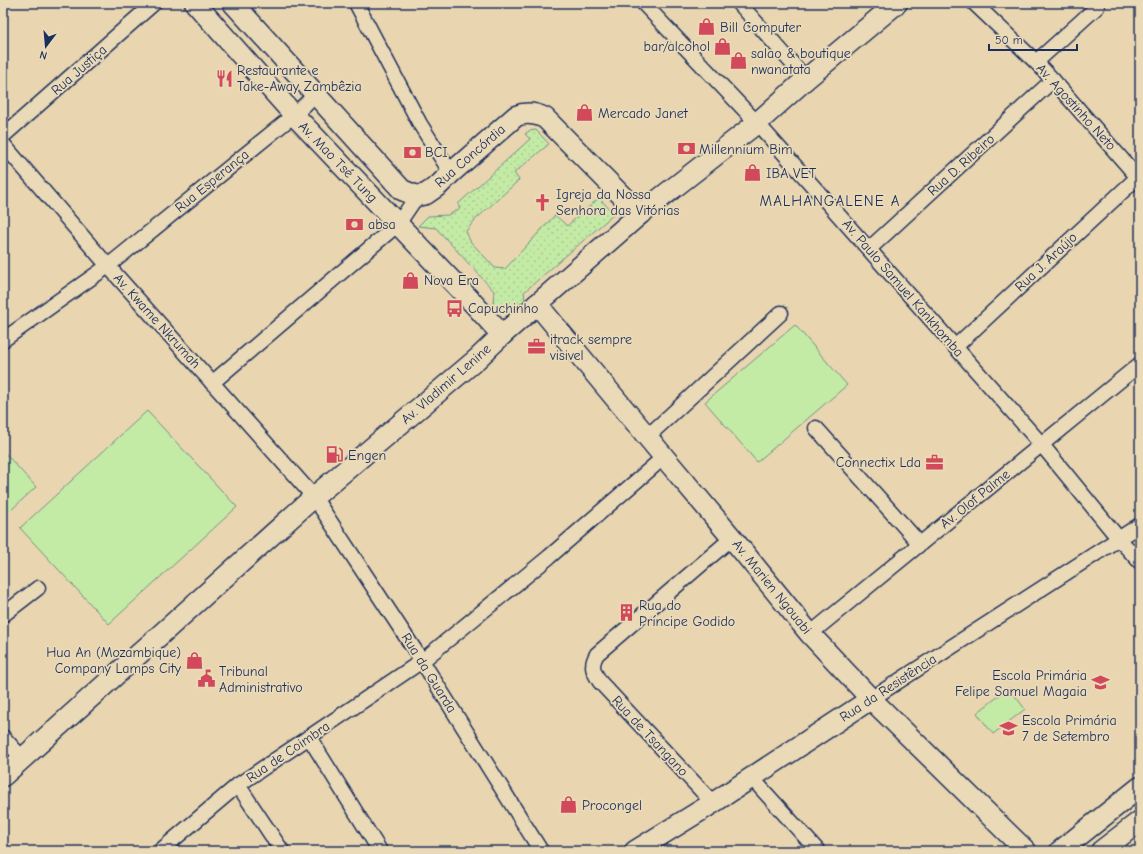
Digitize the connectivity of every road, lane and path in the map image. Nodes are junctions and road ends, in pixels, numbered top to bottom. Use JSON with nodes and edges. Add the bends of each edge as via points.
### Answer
{"nodes":[{"id":1,"x":154,"y":3,"type":"edge"},
{"id":2,"x":195,"y":3,"type":"edge"},
{"id":3,"x":233,"y":3,"type":"edge"},
{"id":4,"x":643,"y":3,"type":"edge"},
{"id":5,"x":739,"y":3,"type":"edge"},
{"id":6,"x":897,"y":3,"type":"edge"},
{"id":7,"x":974,"y":3,"type":"edge"},
{"id":8,"x":358,"y":4,"type":"edge"},
{"id":9,"x":1097,"y":7,"type":"dead end"},
{"id":10,"x":1036,"y":62,"type":"junction"},
{"id":11,"x":806,"y":79,"type":"junction"},
{"id":12,"x":1053,"y":80,"type":"junction"},
{"id":13,"x":315,"y":95,"type":"junction"},
{"id":14,"x":294,"y":115,"type":"junction"},
{"id":15,"x":757,"y":123,"type":"junction"},
{"id":16,"x":3,"y":136,"type":"edge"},
{"id":17,"x":3,"y":144,"type":"edge"},
{"id":18,"x":451,"y":173,"type":"junction"},
{"id":19,"x":1139,"y":178,"type":"edge"},
{"id":20,"x":417,"y":196,"type":"junction"},
{"id":21,"x":640,"y":214,"type":"junction"},
{"id":22,"x":398,"y":224,"type":"junction"},
{"id":23,"x":869,"y":249,"type":"junction"},
{"id":24,"x":108,"y":266,"type":"junction"},
{"id":25,"x":537,"y":304,"type":"junction"},
{"id":26,"x":781,"y":313,"type":"dead end"},
{"id":27,"x":502,"y":335,"type":"junction"},
{"id":28,"x":3,"y":340,"type":"edge"},
{"id":29,"x":954,"y":347,"type":"junction"},
{"id":30,"x":1140,"y":364,"type":"edge"},
{"id":31,"x":212,"y":383,"type":"junction"},
{"id":32,"x":816,"y":428,"type":"dead end"},
{"id":33,"x":647,"y":437,"type":"junction"},
{"id":34,"x":1042,"y":445,"type":"junction"},
{"id":35,"x":664,"y":458,"type":"junction"},
{"id":36,"x":314,"y":497,"type":"junction"},
{"id":37,"x":1140,"y":525,"type":"edge"},
{"id":38,"x":732,"y":538,"type":"junction"},
{"id":39,"x":1118,"y":539,"type":"junction"},
{"id":40,"x":920,"y":544,"type":"junction"},
{"id":41,"x":1140,"y":562,"type":"edge"},
{"id":42,"x":38,"y":588,"type":"dead end"},
{"id":43,"x":3,"y":615,"type":"edge"},
{"id":44,"x":810,"y":634,"type":"junction"},
{"id":45,"x":422,"y":661,"type":"junction"},
{"id":46,"x":871,"y":699,"type":"junction"},
{"id":47,"x":3,"y":736,"type":"edge"},
{"id":48,"x":309,"y":737,"type":"junction"},
{"id":49,"x":23,"y":759,"type":"junction"},
{"id":50,"x":3,"y":776,"type":"edge"},
{"id":51,"x":751,"y":777,"type":"junction"},
{"id":52,"x":238,"y":785,"type":"junction"},
{"id":53,"x":1140,"y":787,"type":"edge"},
{"id":54,"x":713,"y":803,"type":"junction"},
{"id":55,"x":1140,"y":821,"type":"edge"},
{"id":56,"x":160,"y":851,"type":"edge"},
{"id":57,"x":282,"y":851,"type":"edge"},
{"id":58,"x":380,"y":851,"type":"edge"},
{"id":59,"x":541,"y":851,"type":"edge"},
{"id":60,"x":635,"y":851,"type":"edge"},
{"id":61,"x":818,"y":851,"type":"edge"},
{"id":62,"x":1026,"y":851,"type":"edge"},
{"id":63,"x":1060,"y":851,"type":"edge"},
{"id":64,"x":1101,"y":851,"type":"edge"}],
"edges":[{"from":1,"to":16,"type":"street","name":"Rua Justiça"},
{"from":2,"to":14,"type":"main road","name":"Av. Mao Tsé Tung"},
{"from":3,"to":13,"type":"main road","name":"Av. Mao Tsé Tung"},
{"from":4,"to":15,"type":"street","name":"Av. Paulo Samuel Kankhomba"},
{"from":5,"to":11,"type":"street"},
{"from":6,"to":11,"type":"main road","name":"Av. Vladimir Lenine"},
{"from":7,"to":10,"type":"street","name":"Av. Agostinho Neto"},
{"from":8,"to":18,"type":"street","via":[[420,124]]},
{"from":9,"to":10,"type":"street"},
{"from":10,"to":12,"type":"street","name":"Av. Agostinho Neto"},
{"from":11,"to":15,"type":"main road","name":"Av. Vladimir Lenine"},
{"from":12,"to":19,"type":"street","name":"Av. Agostinho Neto"},
{"from":12,"to":23,"type":"street","name":"Rua D. Ribeiro"},
{"from":13,"to":14,"type":"street","name":"Rua Esperança"},
{"from":13,"to":20,"type":"main road","name":"Av. Mao Tsé Tung","via":[[402,190]]},
{"from":14,"to":22,"type":"main road","name":"Av. Mao Tsé Tung"},
{"from":14,"to":24,"type":"street","name":"Rua Esperança"},
{"from":15,"to":21,"type":"main road","name":"Av. Vladimir Lenine"},
{"from":15,"to":23,"type":"street","name":"Av. Paulo Samuel Kankhomba"},
{"from":17,"to":24,"type":"street","name":"Av. Kwame Nkrumah"},
{"from":18,"to":20,"type":"main road","name":"Rua Concórdia","via":[[426,194]]},
{"from":18,"to":21,"type":"main road","name":"Rua Concórdia","via":[[516,116],[534,113],[545,118]]},
{"from":19,"to":29,"type":"street","name":"Rua J. Araújo"},
{"from":20,"to":22,"type":"street"},
{"from":21,"to":25,"type":"main road","name":"Av. Vladimir Lenine"},
{"from":22,"to":27,"type":"main road","name":"Av. Mao Tsé Tung"},
{"from":22,"to":31,"type":"street"},
{"from":23,"to":29,"type":"street","name":"Av. Paulo Samuel Kankhomba"},
{"from":24,"to":28,"type":"street","name":"Rua Esperança"},
{"from":24,"to":31,"type":"street","name":"Av. Kwame Nkrumah"},
{"from":25,"to":27,"type":"main road","name":"Av. Vladimir Lenine"},
{"from":25,"to":33,"type":"main road","name":"Av. Marien Ngouabi"},
{"from":26,"to":33,"type":"street"},
{"from":27,"to":36,"type":"main road","name":"Av. Vladimir Lenine"},
{"from":29,"to":34,"type":"street","name":"Av. Paulo Samuel Kankhomba"},
{"from":30,"to":34,"type":"street","name":"Av. Olof Palme"},
{"from":31,"to":36,"type":"street","name":"Av. Kwame Nkrumah"},
{"from":32,"to":40,"type":"street"},
{"from":33,"to":35,"type":"main road","name":"Av. Marien Ngouabi"},
{"from":34,"to":39,"type":"street","name":"Av. Paulo Samuel Kankhomba"},
{"from":34,"to":40,"type":"street","name":"Av. Olof Palme"},
{"from":35,"to":38,"type":"main road","name":"Av. Marien Ngouabi"},
{"from":35,"to":45,"type":"street","via":[[549,558]]},
{"from":36,"to":45,"type":"street","name":"Rua da Guarda"},
{"from":36,"to":49,"type":"main road","name":"Av. Vladimir Lenine"},
{"from":37,"to":39,"type":"street","name":"Rua da Resistência"},
{"from":38,"to":44,"type":"main road","name":"Av. Marien Ngouabi"},
{"from":38,"to":54,"type":"street","name":"Rua de Tsangano","via":[[597,654],[592,667],[600,682]]},
{"from":39,"to":41,"type":"street","name":"Av. Paulo Samuel Kankhomba"},
{"from":39,"to":46,"type":"street","name":"Rua da Resistência"},
{"from":40,"to":44,"type":"street","name":"Av. Olof Palme"},
{"from":42,"to":43,"type":"street"},
{"from":44,"to":46,"type":"main road","name":"Av. Marien Ngouabi"},
{"from":45,"to":48,"type":"street","name":"Rua de Coimbra"},
{"from":45,"to":59,"type":"street","name":"Rua da Guarda"},
{"from":46,"to":51,"type":"main road","name":"Rua da Resistência"},
{"from":46,"to":62,"type":"main road","name":"Av. Marien Ngouabi"},
{"from":47,"to":49,"type":"street"},
{"from":48,"to":52,"type":"street","name":"Rua de Coimbra"},
{"from":48,"to":58,"type":"street"},
{"from":49,"to":50,"type":"main road","name":"Av. Vladimir Lenine"},
{"from":51,"to":54,"type":"main road","name":"Rua da Resistência"},
{"from":51,"to":61,"type":"street"},
{"from":52,"to":56,"type":"street","name":"Rua de Coimbra"},
{"from":52,"to":57,"type":"street"},
{"from":53,"to":63,"type":"main road"},
{"from":54,"to":60,"type":"main road","name":"Rua da Resistência"},
{"from":55,"to":64,"type":"main road"}]}
